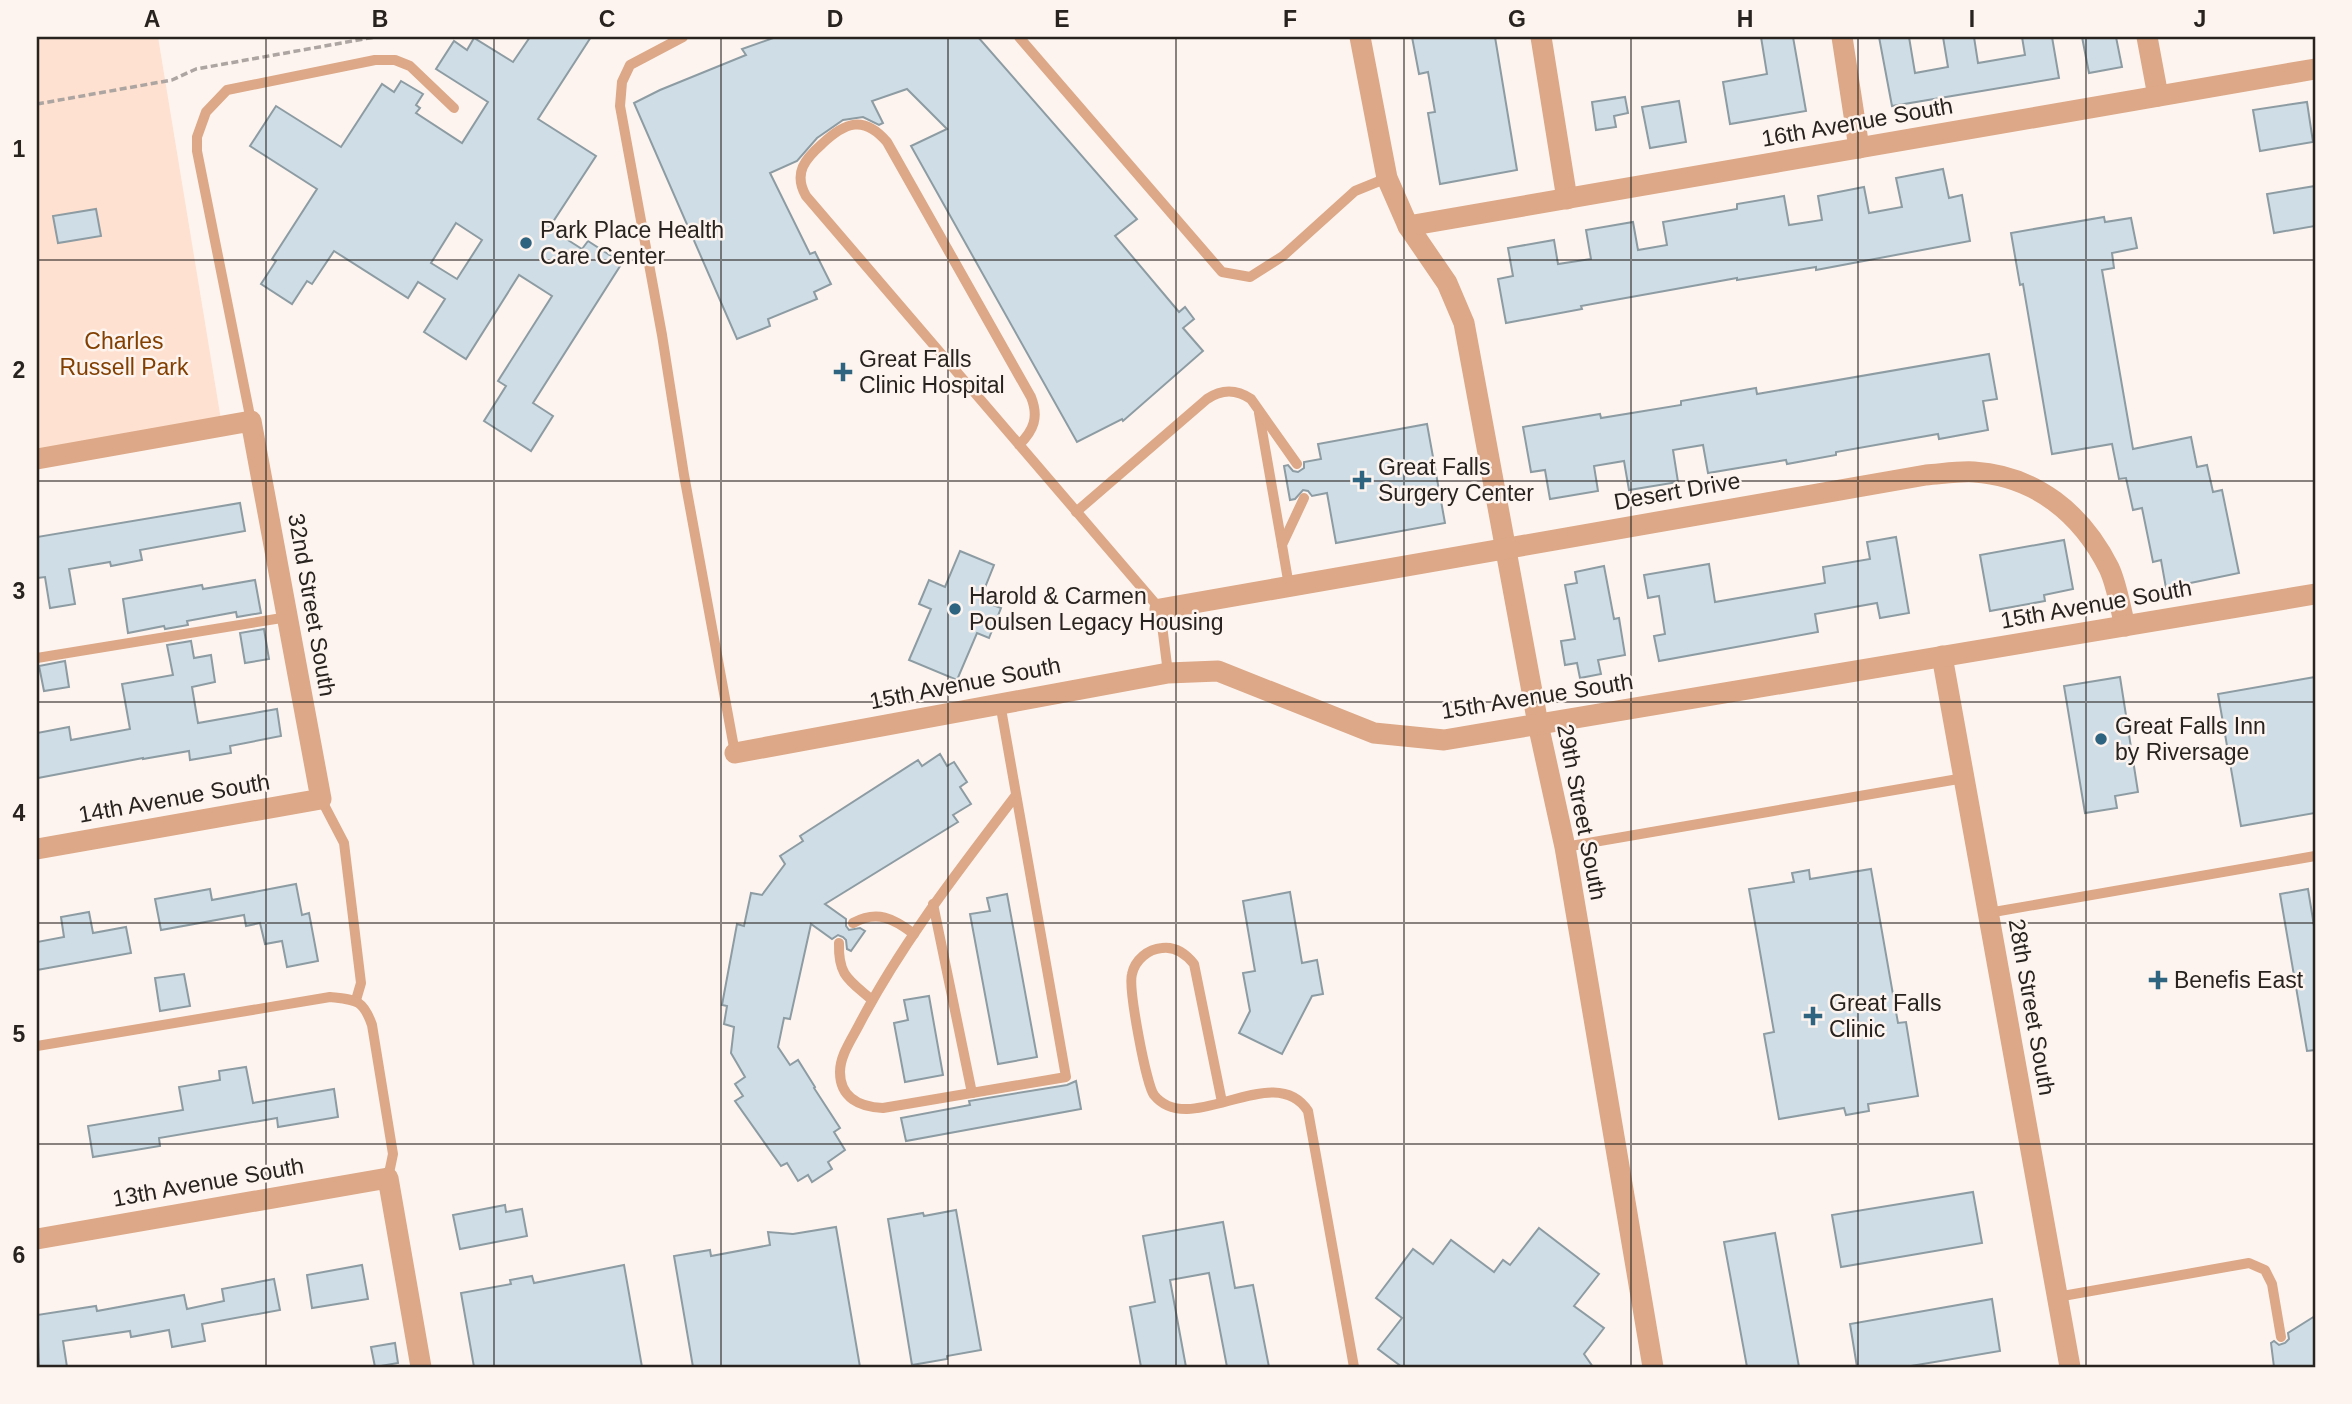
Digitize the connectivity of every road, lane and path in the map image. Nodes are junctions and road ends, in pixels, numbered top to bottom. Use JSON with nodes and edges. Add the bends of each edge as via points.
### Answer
{"nodes":[{"id":1,"x":375,"y":37,"type":"edge"},
{"id":2,"x":683,"y":37,"type":"edge"},
{"id":3,"x":1019,"y":37,"type":"edge"},
{"id":4,"x":1360,"y":37,"type":"edge"},
{"id":5,"x":1541,"y":37,"type":"edge"},
{"id":6,"x":1842,"y":37,"type":"edge"},
{"id":7,"x":2147,"y":37,"type":"edge"},
{"id":8,"x":2315,"y":69,"type":"edge"},
{"id":9,"x":2158,"y":96,"type":"junction"},
{"id":10,"x":37,"y":104,"type":"edge"},
{"id":11,"x":454,"y":108,"type":"dead end"},
{"id":12,"x":1859,"y":148,"type":"junction"},
{"id":13,"x":1387,"y":178,"type":"junction"},
{"id":14,"x":1567,"y":199,"type":"junction"},
{"id":15,"x":1408,"y":226,"type":"junction"},
{"id":16,"x":1258,"y":408,"type":"junction"},
{"id":17,"x":251,"y":421,"type":"junction"},
{"id":18,"x":1019,"y":445,"type":"junction"},
{"id":19,"x":37,"y":459,"type":"edge"},
{"id":20,"x":1297,"y":464,"type":"dead end"},
{"id":21,"x":1304,"y":498,"type":"dead end"},
{"id":22,"x":1076,"y":512,"type":"junction"},
{"id":23,"x":1282,"y":545,"type":"junction"},
{"id":24,"x":1505,"y":547,"type":"junction"},
{"id":25,"x":1289,"y":586,"type":"junction"},
{"id":26,"x":2315,"y":594,"type":"edge"},
{"id":27,"x":1160,"y":609,"type":"junction"},
{"id":28,"x":288,"y":617,"type":"junction"},
{"id":29,"x":2125,"y":626,"type":"junction"},
{"id":30,"x":1942,"y":656,"type":"junction"},
{"id":31,"x":37,"y":658,"type":"edge"},
{"id":32,"x":1168,"y":673,"type":"junction"},
{"id":33,"x":1000,"y":703,"type":"junction"},
{"id":34,"x":1538,"y":724,"type":"junction"},
{"id":35,"x":735,"y":753,"type":"joint"},
{"id":36,"x":1964,"y":778,"type":"junction"},
{"id":37,"x":1016,"y":795,"type":"junction"},
{"id":38,"x":321,"y":799,"type":"junction"},
{"id":39,"x":1565,"y":847,"type":"junction"},
{"id":40,"x":37,"y":849,"type":"edge"},
{"id":41,"x":2315,"y":856,"type":"edge"},
{"id":42,"x":933,"y":904,"type":"junction"},
{"id":43,"x":1988,"y":913,"type":"junction"},
{"id":44,"x":853,"y":923,"type":"dead end"},
{"id":45,"x":914,"y":934,"type":"junction"},
{"id":46,"x":839,"y":943,"type":"dead end"},
{"id":47,"x":356,"y":1000,"type":"junction"},
{"id":48,"x":872,"y":1000,"type":"junction"},
{"id":49,"x":37,"y":1046,"type":"edge"},
{"id":50,"x":972,"y":1093,"type":"junction"},
{"id":51,"x":1222,"y":1102,"type":"junction"},
{"id":52,"x":388,"y":1178,"type":"junction"},
{"id":53,"x":37,"y":1239,"type":"edge"},
{"id":54,"x":2057,"y":1297,"type":"junction"},
{"id":55,"x":2281,"y":1337,"type":"dead end"},
{"id":56,"x":421,"y":1367,"type":"edge"},
{"id":57,"x":1353,"y":1367,"type":"edge"},
{"id":58,"x":1653,"y":1367,"type":"edge"},
{"id":59,"x":2070,"y":1367,"type":"edge"}],
"edges":[{"from":1,"to":10,"type":"path"},
{"from":2,"to":35,"type":"lane","via":[[630,65],[622,82],[620,106]]},
{"from":3,"to":13,"type":"lane","via":[[1222,272],[1250,277],[1283,256],[1355,191]]},
{"from":4,"to":13,"type":"street","name":"29th Street South"},
{"from":5,"to":14,"type":"street"},
{"from":6,"to":12,"type":"street"},
{"from":7,"to":9,"type":"street"},
{"from":8,"to":9,"type":"street","name":"16th Avenue South"},
{"from":9,"to":12,"type":"street","name":"16th Avenue South"},
{"from":11,"to":17,"type":"lane","via":[[410,66],[395,60],[227,90],[206,112],[197,151]]},
{"from":12,"to":14,"type":"street","name":"16th Avenue South"},
{"from":13,"to":15,"type":"street","name":"29th Street South"},
{"from":14,"to":15,"type":"street","name":"16th Avenue South"},
{"from":15,"to":24,"type":"street","name":"29th Street South","via":[[1447,283],[1464,323]]},
{"from":16,"to":20,"type":"lane"},
{"from":16,"to":22,"type":"lane","via":[[1243,394],[1215,394]]},
{"from":16,"to":23,"type":"lane"},
{"from":17,"to":19,"type":"street"},
{"from":17,"to":28,"type":"street","name":"32nd Street South"},
{"from":18,"to":18,"type":"lane","via":[[806,196],[800,180],[803,164],[838,129],[848,125],[870,128],[887,142],[1031,397],[1036,419]]},
{"from":18,"to":22,"type":"lane"},
{"from":21,"to":23,"type":"lane"},
{"from":22,"to":27,"type":"lane"},
{"from":23,"to":25,"type":"lane"},
{"from":24,"to":25,"type":"street","name":"Desert Drive"},
{"from":24,"to":29,"type":"street","name":"Desert Drive","via":[[1926,475],[1974,472],[2022,481],[2063,506],[2088,534],[2110,570]]},
{"from":24,"to":34,"type":"street","name":"29th Street South"},
{"from":25,"to":27,"type":"street","name":"Desert Drive"},
{"from":26,"to":29,"type":"street","name":"15th Avenue South"},
{"from":27,"to":32,"type":"lane"},
{"from":28,"to":31,"type":"lane"},
{"from":28,"to":38,"type":"street","name":"32nd Street South"},
{"from":29,"to":30,"type":"street","name":"15th Avenue South"},
{"from":30,"to":34,"type":"street","name":"15th Avenue South"},
{"from":30,"to":36,"type":"street","name":"28th Street South"},
{"from":32,"to":33,"type":"street","name":"15th Avenue South"},
{"from":32,"to":34,"type":"street","name":"15th Avenue South","via":[[1218,671],[1374,733],[1444,740]]},
{"from":33,"to":35,"type":"street","name":"15th Avenue South"},
{"from":33,"to":37,"type":"lane"},
{"from":34,"to":39,"type":"street","name":"29th Street South"},
{"from":36,"to":39,"type":"lane"},
{"from":36,"to":43,"type":"street","name":"28th Street South"},
{"from":37,"to":42,"type":"lane"},
{"from":37,"to":50,"type":"lane","via":[[1066,1077]]},
{"from":38,"to":40,"type":"street","name":"14th Avenue South"},
{"from":38,"to":47,"type":"lane","via":[[344,843],[361,983]]},
{"from":39,"to":58,"type":"street","name":"29th Street South"},
{"from":41,"to":43,"type":"lane"},
{"from":42,"to":45,"type":"lane"},
{"from":42,"to":50,"type":"lane"},
{"from":43,"to":54,"type":"street","name":"28th Street South"},
{"from":44,"to":45,"type":"lane","via":[[875,915],[888,917]]},
{"from":45,"to":48,"type":"lane"},
{"from":46,"to":48,"type":"lane","via":[[843,973]]},
{"from":47,"to":49,"type":"lane","via":[[330,997]]},
{"from":47,"to":52,"type":"lane","via":[[367,1010],[372,1025],[393,1154]]},
{"from":48,"to":50,"type":"lane","via":[[842,1058],[843,1089],[853,1102],[883,1108]]},
{"from":51,"to":51,"type":"lane","via":[[1178,1109],[1164,1104],[1151,1090],[1131,982],[1136,964],[1149,951],[1175,949],[1194,964]]},
{"from":51,"to":57,"type":"lane","via":[[1284,1092],[1298,1098],[1308,1111]]},
{"from":52,"to":53,"type":"street","name":"13th Avenue South"},
{"from":52,"to":56,"type":"street"},
{"from":54,"to":55,"type":"lane","via":[[2249,1263],[2265,1270],[2272,1284]]},
{"from":54,"to":59,"type":"street","name":"28th Street South"}]}
